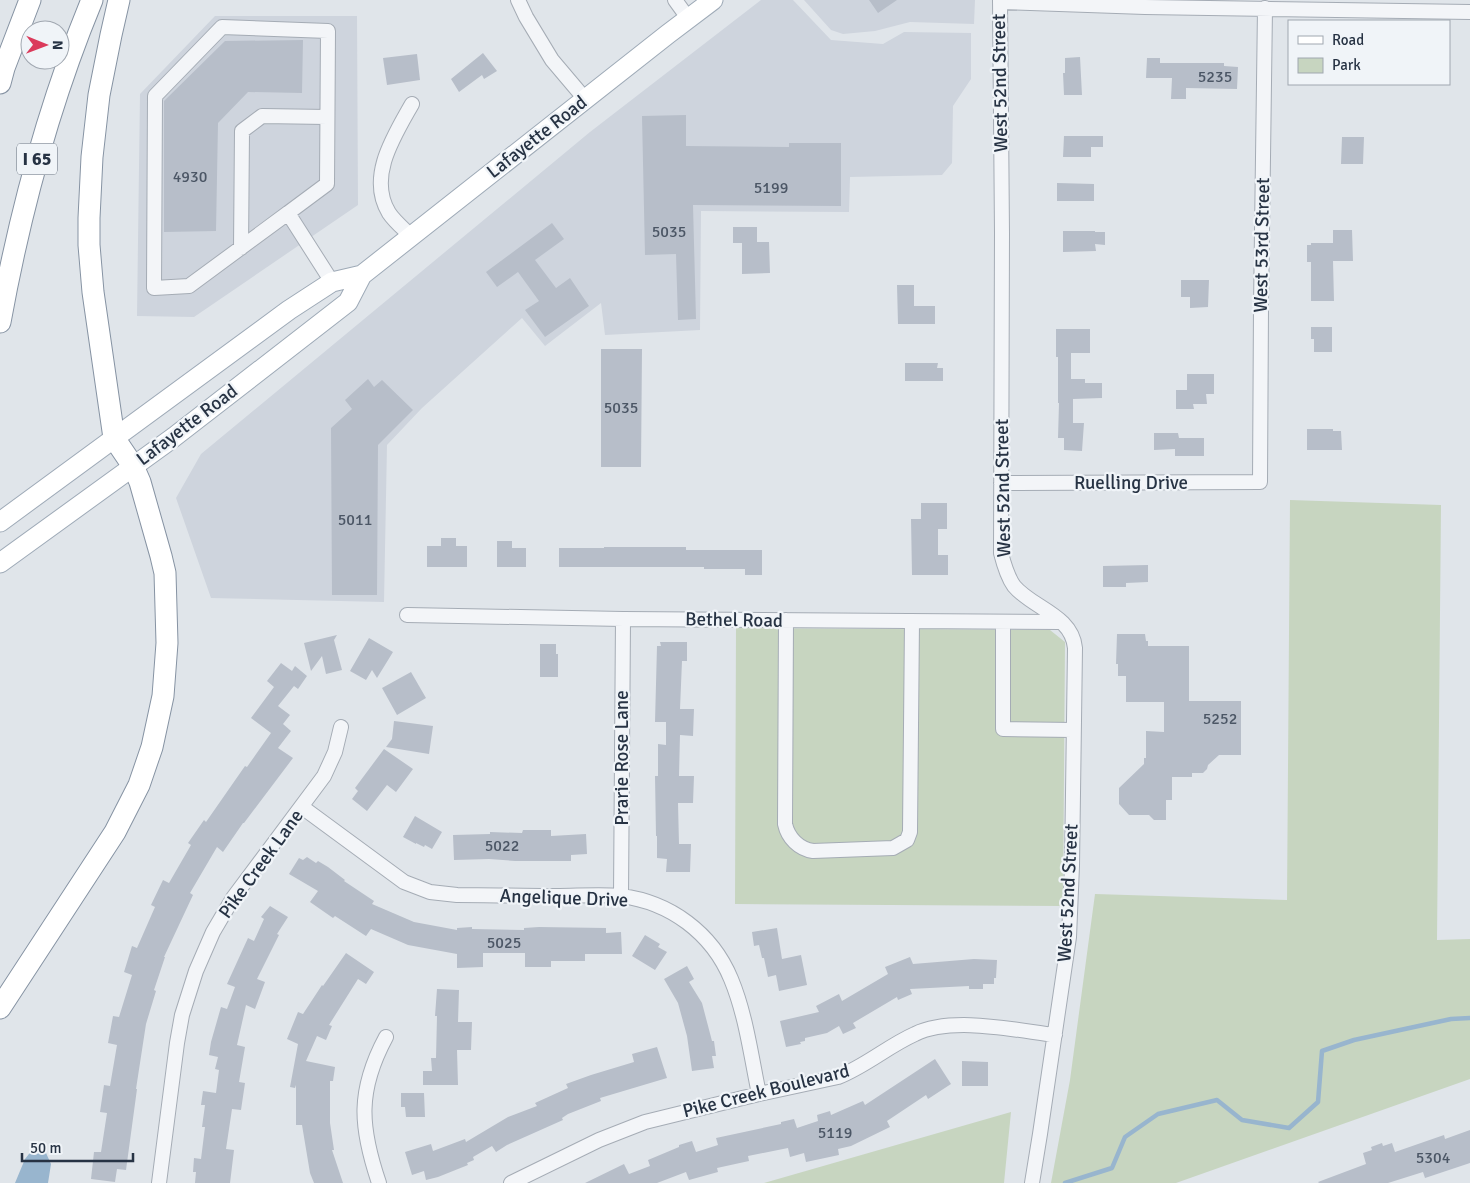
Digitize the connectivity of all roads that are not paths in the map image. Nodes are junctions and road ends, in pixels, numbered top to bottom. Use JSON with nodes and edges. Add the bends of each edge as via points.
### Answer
{"nodes":[{"id":1,"x":30,"y":0,"type":"edge"},
{"id":2,"x":92,"y":0,"type":"edge"},
{"id":3,"x":119,"y":0,"type":"edge"},
{"id":4,"x":518,"y":0,"type":"edge"},
{"id":5,"x":675,"y":0,"type":"edge"},
{"id":6,"x":713,"y":0,"type":"edge"},
{"id":7,"x":1000,"y":1,"type":"edge"},
{"id":8,"x":1265,"y":8,"type":"junction"},
{"id":9,"x":1470,"y":12,"type":"edge"},
{"id":10,"x":688,"y":18,"type":"junction"},
{"id":11,"x":0,"y":83,"type":"edge"},
{"id":12,"x":585,"y":99,"type":"junction"},
{"id":13,"x":412,"y":104,"type":"dead end"},
{"id":14,"x":327,"y":117,"type":"junction"},
{"id":15,"x":288,"y":214,"type":"junction"},
{"id":16,"x":411,"y":236,"type":"junction"},
{"id":17,"x":241,"y":248,"type":"junction"},
{"id":18,"x":362,"y":275,"type":"junction"},
{"id":19,"x":332,"y":282,"type":"junction"},
{"id":20,"x":0,"y":322,"type":"edge"},
{"id":21,"x":114,"y":438,"type":"junction"},
{"id":22,"x":133,"y":466,"type":"junction"},
{"id":23,"x":1260,"y":482,"type":"joint"},
{"id":24,"x":1001,"y":483,"type":"junction"},
{"id":25,"x":0,"y":522,"type":"edge"},
{"id":26,"x":0,"y":563,"type":"edge"},
{"id":27,"x":407,"y":616,"type":"dead end"},
{"id":28,"x":623,"y":619,"type":"junction"},
{"id":29,"x":786,"y":620,"type":"junction"},
{"id":30,"x":912,"y":622,"type":"junction"},
{"id":31,"x":1003,"y":622,"type":"junction"},
{"id":32,"x":1061,"y":622,"type":"junction"},
{"id":33,"x":340,"y":727,"type":"dead end"},
{"id":34,"x":1073,"y":730,"type":"junction"},
{"id":35,"x":302,"y":807,"type":"junction"},
{"id":36,"x":621,"y":896,"type":"junction"},
{"id":37,"x":0,"y":1008,"type":"edge"},
{"id":38,"x":1055,"y":1034,"type":"junction"},
{"id":39,"x":386,"y":1037,"type":"dead end"},
{"id":40,"x":760,"y":1094,"type":"junction"},
{"id":41,"x":159,"y":1183,"type":"edge"},
{"id":42,"x":379,"y":1183,"type":"edge"},
{"id":43,"x":511,"y":1183,"type":"edge"},
{"id":44,"x":1032,"y":1183,"type":"edge"}],
"edges":[{"from":1,"to":11,"type":"highway"},
{"from":2,"to":20,"type":"highway","number":"I 65","via":[[48,119],[16,238]]},
{"from":3,"to":21,"type":"highway","via":[[95,122],[89,218],[93,292]]},
{"from":4,"to":12,"type":"street","via":[[552,60]]},
{"from":5,"to":10,"type":"street"},
{"from":6,"to":10,"type":"main road","name":"Lafayette Road"},
{"from":7,"to":8,"type":"street"},
{"from":7,"to":24,"type":"street","name":"West 52nd Street"},
{"from":8,"to":9,"type":"street"},
{"from":8,"to":23,"type":"street","name":"West 53rd Street"},
{"from":10,"to":12,"type":"main road","name":"Lafayette Road"},
{"from":12,"to":16,"type":"main road","name":"Lafayette Road"},
{"from":13,"to":16,"type":"street","via":[[384,159],[380,178],[383,200],[390,214]]},
{"from":14,"to":15,"type":"street","via":[[327,184]]},
{"from":14,"to":17,"type":"street","via":[[262,116],[242,131]]},
{"from":14,"to":17,"type":"street","via":[[328,31],[222,27],[155,96],[154,288],[188,286]]},
{"from":15,"to":17,"type":"street"},
{"from":15,"to":19,"type":"street"},
{"from":16,"to":18,"type":"main road","name":"Lafayette Road"},
{"from":18,"to":19,"type":"main road","name":"Lafayette Road"},
{"from":18,"to":22,"type":"main road","name":"Lafayette Road","via":[[348,302]]},
{"from":19,"to":21,"type":"main road","name":"Lafayette Road"},
{"from":21,"to":22,"type":"highway"},
{"from":21,"to":25,"type":"main road","name":"Lafayette Road"},
{"from":22,"to":26,"type":"main road","name":"Lafayette Road"},
{"from":22,"to":37,"type":"highway","via":[[150,514],[165,573],[166,665],[152,747],[139,785],[115,832]]},
{"from":23,"to":24,"type":"street","name":"Ruelling Drive"},
{"from":24,"to":32,"type":"street","name":"West 52nd Street","via":[[1001,553],[1005,569],[1021,593]]},
{"from":27,"to":28,"type":"street","name":"Bethel Road"},
{"from":28,"to":29,"type":"street","name":"Bethel Road"},
{"from":28,"to":36,"type":"street","name":"Prarie Rose Lane"},
{"from":29,"to":30,"type":"street","name":"Bethel Road"},
{"from":29,"to":30,"type":"street","via":[[785,824],[792,839],[806,850],[813,851],[893,848],[907,840],[910,832]]},
{"from":30,"to":31,"type":"street","name":"Bethel Road"},
{"from":31,"to":32,"type":"street","name":"Bethel Road"},
{"from":31,"to":34,"type":"street","via":[[1003,729]]},
{"from":32,"to":34,"type":"street","name":"West 52nd Street","via":[[1074,643]]},
{"from":33,"to":35,"type":"street","name":"Pike Creek Lane","via":[[327,772]]},
{"from":34,"to":38,"type":"street","name":"West 52nd Street","via":[[1071,908]]},
{"from":35,"to":36,"type":"street","name":"Angelique Drive","via":[[392,875],[430,892]]},
{"from":35,"to":41,"type":"street","name":"Pike Creek Lane","via":[[233,898],[196,971],[177,1043]]},
{"from":36,"to":40,"type":"street","name":"Angelique Drive","via":[[676,915],[701,934],[716,951],[738,998]]},
{"from":38,"to":40,"type":"street","name":"Pike Creek Boulevard","via":[[965,1025],[936,1027],[916,1033],[844,1075]]},
{"from":38,"to":44,"type":"street","name":"West 52nd Street"},
{"from":39,"to":42,"type":"street","via":[[370,1071],[364,1108],[366,1140]]},
{"from":40,"to":43,"type":"street","name":"Pike Creek Boulevard","via":[[627,1128]]}]}
